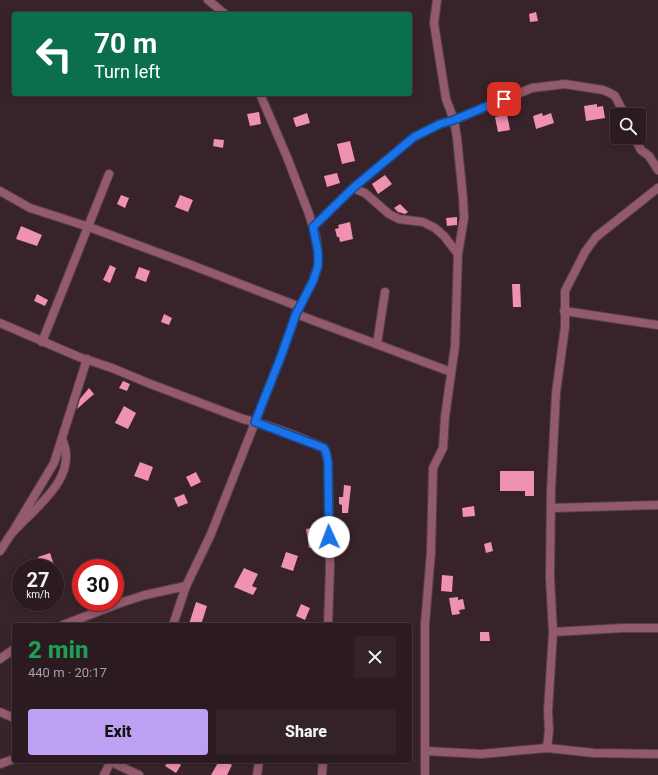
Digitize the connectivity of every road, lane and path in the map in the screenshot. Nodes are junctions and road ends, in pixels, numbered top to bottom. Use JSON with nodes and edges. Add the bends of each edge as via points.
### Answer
{"nodes":[{"id":1,"x":208,"y":0,"type":"edge"},
{"id":2,"x":437,"y":0,"type":"edge"},
{"id":3,"x":223,"y":12,"type":"edge"},
{"id":4,"x":261,"y":96,"type":"edge"},
{"id":5,"x":621,"y":108,"type":"edge"},
{"id":6,"x":454,"y":120,"type":"junction"},
{"id":7,"x":638,"y":144,"type":"edge"},
{"id":8,"x":658,"y":170,"type":"edge"},
{"id":9,"x":110,"y":174,"type":"dead end"},
{"id":10,"x":353,"y":188,"type":"junction"},
{"id":11,"x":658,"y":188,"type":"edge"},
{"id":12,"x":0,"y":192,"type":"edge"},
{"id":13,"x":88,"y":227,"type":"junction"},
{"id":14,"x":313,"y":227,"type":"junction"},
{"id":15,"x":458,"y":254,"type":"junction"},
{"id":16,"x":385,"y":292,"type":"dead end"},
{"id":17,"x":298,"y":311,"type":"junction"},
{"id":18,"x":564,"y":311,"type":"junction"},
{"id":19,"x":0,"y":323,"type":"edge"},
{"id":20,"x":658,"y":325,"type":"edge"},
{"id":21,"x":42,"y":342,"type":"junction"},
{"id":22,"x":377,"y":344,"type":"junction"},
{"id":23,"x":87,"y":359,"type":"junction"},
{"id":24,"x":451,"y":372,"type":"junction"},
{"id":25,"x":255,"y":422,"type":"junction"},
{"id":26,"x":62,"y":439,"type":"junction"},
{"id":27,"x":658,"y":505,"type":"edge"},
{"id":28,"x":551,"y":508,"type":"junction"},
{"id":29,"x":12,"y":534,"type":"junction"},
{"id":30,"x":0,"y":551,"type":"edge"},
{"id":31,"x":186,"y":586,"type":"junction"},
{"id":32,"x":67,"y":623,"type":"edge"},
{"id":33,"x":173,"y":623,"type":"edge"},
{"id":34,"x":328,"y":623,"type":"edge"},
{"id":35,"x":658,"y":628,"type":"edge"},
{"id":36,"x":553,"y":632,"type":"junction"},
{"id":37,"x":12,"y":651,"type":"edge"},
{"id":38,"x":0,"y":660,"type":"edge"},
{"id":39,"x":0,"y":712,"type":"edge"},
{"id":40,"x":12,"y":717,"type":"edge"},
{"id":41,"x":547,"y":748,"type":"junction"},
{"id":42,"x":425,"y":750,"type":"junction"},
{"id":43,"x":658,"y":754,"type":"edge"},
{"id":44,"x":12,"y":760,"type":"edge"},
{"id":45,"x":109,"y":763,"type":"edge"},
{"id":46,"x":114,"y":763,"type":"edge"},
{"id":47,"x":259,"y":763,"type":"edge"},
{"id":48,"x":323,"y":763,"type":"edge"},
{"id":49,"x":0,"y":764,"type":"edge"},
{"id":50,"x":104,"y":775,"type":"edge"},
{"id":51,"x":139,"y":775,"type":"edge"},
{"id":52,"x":258,"y":775,"type":"edge"},
{"id":53,"x":322,"y":775,"type":"edge"},
{"id":54,"x":425,"y":775,"type":"edge"}],
"edges":[{"from":1,"to":3,"type":"street"},
{"from":2,"to":6,"type":"street","via":[[434,23],[446,99]]},
{"from":4,"to":14,"type":"street","via":[[287,156]]},
{"from":5,"to":6,"type":"street","via":[[610,93],[565,84],[532,88]]},
{"from":6,"to":10,"type":"street","via":[[414,137]]},
{"from":6,"to":15,"type":"street","via":[[464,218]]},
{"from":7,"to":8,"type":"street"},
{"from":9,"to":13,"type":"street"},
{"from":10,"to":14,"type":"street"},
{"from":10,"to":15,"type":"street","via":[[365,193],[389,214],[423,222],[435,228]]},
{"from":11,"to":18,"type":"street","via":[[604,230],[590,245],[565,291]]},
{"from":12,"to":13,"type":"street","via":[[30,208]]},
{"from":13,"to":17,"type":"street","via":[[186,263]]},
{"from":13,"to":21,"type":"street"},
{"from":14,"to":17,"type":"street","via":[[318,266]]},
{"from":15,"to":24,"type":"street","via":[[455,346]]},
{"from":16,"to":22,"type":"street"},
{"from":17,"to":22,"type":"street"},
{"from":17,"to":25,"type":"street"},
{"from":18,"to":20,"type":"street"},
{"from":18,"to":28,"type":"street","via":[[563,348],[556,393]]},
{"from":19,"to":21,"type":"street"},
{"from":21,"to":23,"type":"street"},
{"from":22,"to":24,"type":"street"},
{"from":23,"to":25,"type":"street"},
{"from":23,"to":26,"type":"street"},
{"from":24,"to":42,"type":"street","via":[[443,448],[432,468],[431,552],[425,624]]},
{"from":25,"to":31,"type":"street","via":[[211,534]]},
{"from":25,"to":34,"type":"street","via":[[312,442],[324,448],[326,452],[330,568]]},
{"from":26,"to":29,"type":"street","via":[[54,463]]},
{"from":26,"to":29,"type":"street","via":[[66,457],[62,477],[56,488]]},
{"from":27,"to":28,"type":"street"},
{"from":28,"to":36,"type":"street","via":[[550,578]]},
{"from":29,"to":30,"type":"street"},
{"from":31,"to":32,"type":"street","via":[[130,600]]},
{"from":31,"to":33,"type":"street"},
{"from":35,"to":36,"type":"street"},
{"from":36,"to":41,"type":"street"},
{"from":37,"to":38,"type":"street"},
{"from":39,"to":40,"type":"street"},
{"from":41,"to":42,"type":"street","via":[[481,754]]},
{"from":41,"to":43,"type":"street","via":[[594,753]]},
{"from":42,"to":54,"type":"street"},
{"from":44,"to":49,"type":"street"},
{"from":45,"to":50,"type":"street"},
{"from":46,"to":51,"type":"street"},
{"from":47,"to":52,"type":"street"},
{"from":48,"to":53,"type":"street"}]}
